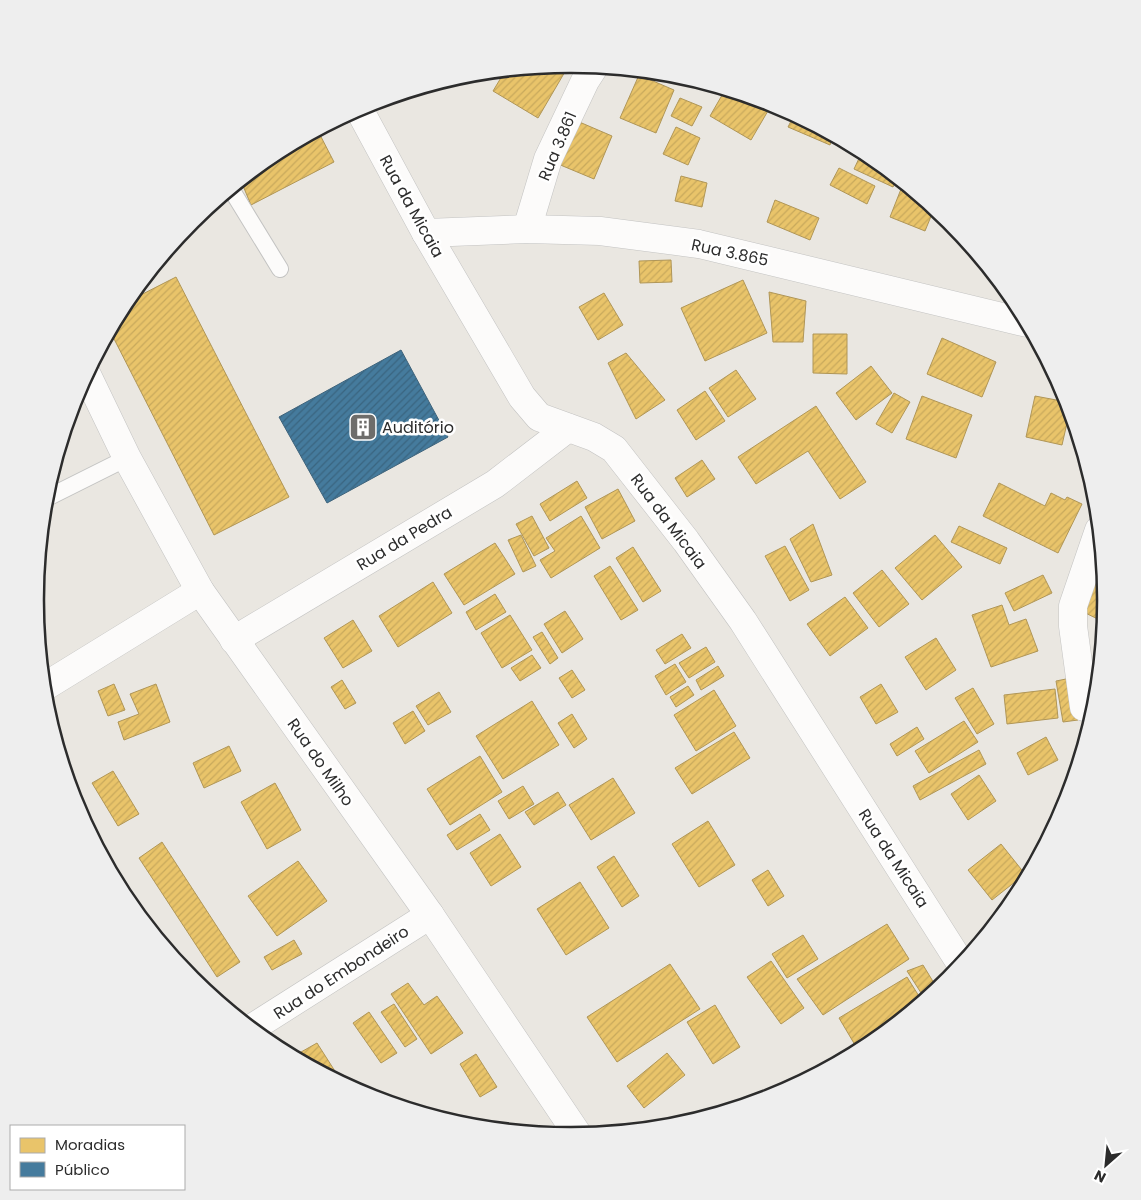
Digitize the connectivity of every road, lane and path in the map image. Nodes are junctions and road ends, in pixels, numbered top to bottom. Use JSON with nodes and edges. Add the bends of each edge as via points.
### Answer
{"nodes":[{"id":1,"x":590,"y":74,"type":"edge"},
{"id":2,"x":363,"y":116,"type":"edge"},
{"id":3,"x":234,"y":195,"type":"edge"},
{"id":4,"x":526,"y":229,"type":"junction"},
{"id":5,"x":426,"y":233,"type":"junction"},
{"id":6,"x":280,"y":269,"type":"dead end"},
{"id":7,"x":1017,"y":321,"type":"edge"},
{"id":8,"x":91,"y":383,"type":"edge"},
{"id":9,"x":568,"y":428,"type":"junction"},
{"id":10,"x":128,"y":458,"type":"junction"},
{"id":11,"x":55,"y":494,"type":"edge"},
{"id":12,"x":1094,"y":544,"type":"edge"},
{"id":13,"x":200,"y":591,"type":"junction"},
{"id":14,"x":234,"y":640,"type":"junction"},
{"id":15,"x":50,"y":683,"type":"edge"},
{"id":16,"x":1084,"y":707,"type":"dead end"},
{"id":17,"x":430,"y":915,"type":"junction"},
{"id":18,"x":957,"y":958,"type":"edge"},
{"id":19,"x":258,"y":1024,"type":"edge"},
{"id":20,"x":573,"y":1127,"type":"edge"}],
"edges":[{"from":1,"to":4,"type":"street","name":"Rua 3.861","via":[[548,159]]},
{"from":2,"to":5,"type":"street","name":"Rua da Micaia"},
{"from":3,"to":6,"type":"lane"},
{"from":4,"to":5,"type":"street","name":"Rua 3.865"},
{"from":4,"to":7,"type":"street","name":"Rua 3.865","via":[[600,231],[700,244]]},
{"from":5,"to":9,"type":"street","name":"Rua da Micaia","via":[[522,397],[539,416]]},
{"from":8,"to":10,"type":"street","name":"Rua do Milho"},
{"from":9,"to":14,"type":"street","name":"Rua da Pedra","via":[[495,484]]},
{"from":9,"to":18,"type":"street","name":"Rua da Micaia","via":[[594,437],[614,449],[686,541],[743,621]]},
{"from":10,"to":11,"type":"lane"},
{"from":10,"to":13,"type":"street","name":"Rua do Milho"},
{"from":12,"to":16,"type":"street","via":[[1073,606]]},
{"from":13,"to":14,"type":"street","name":"Rua do Milho"},
{"from":13,"to":15,"type":"street"},
{"from":14,"to":17,"type":"street","name":"Rua do Milho"},
{"from":17,"to":19,"type":"street","name":"Rua do Embondeiro"},
{"from":17,"to":20,"type":"street","name":"Rua do Milho"}]}
